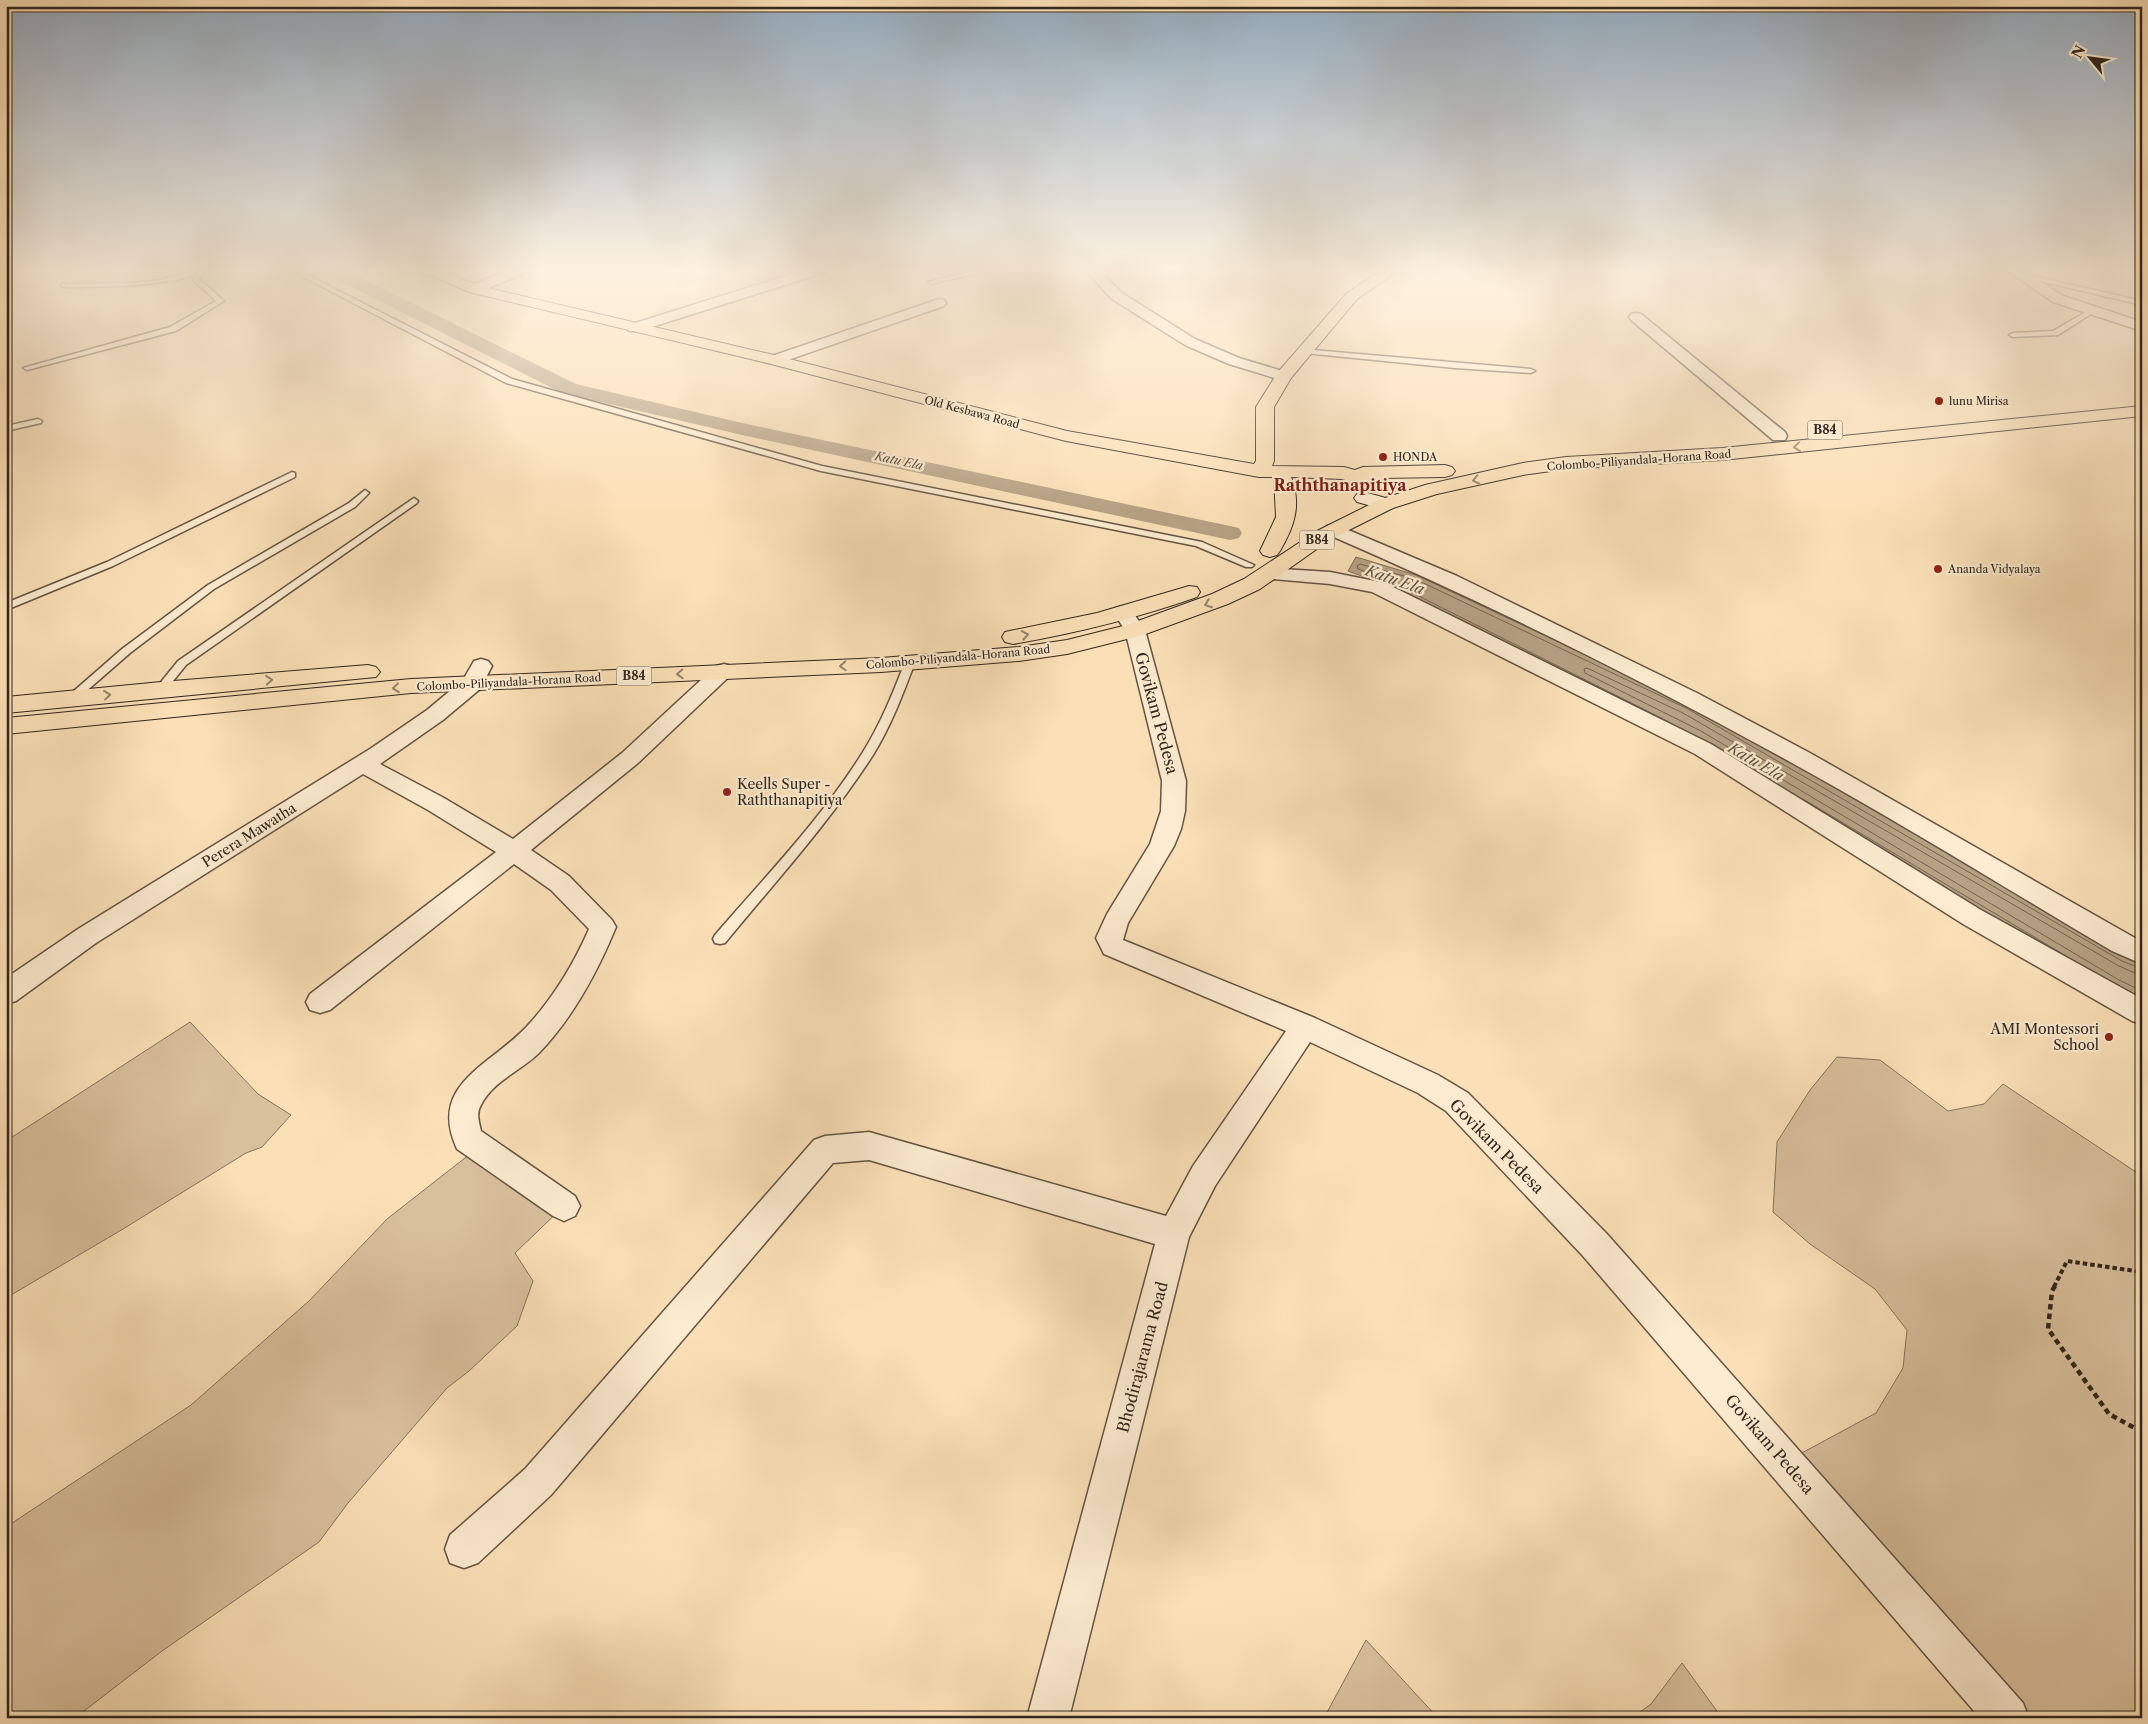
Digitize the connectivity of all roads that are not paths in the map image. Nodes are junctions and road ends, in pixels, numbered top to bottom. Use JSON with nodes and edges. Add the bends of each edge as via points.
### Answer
{"nodes":[{"id":1,"x":96,"y":349,"type":"edge"},
{"id":2,"x":447,"y":349,"type":"edge"},
{"id":3,"x":728,"y":349,"type":"edge"},
{"id":4,"x":805,"y":349,"type":"edge"},
{"id":5,"x":1207,"y":349,"type":"edge"},
{"id":6,"x":1675,"y":349,"type":"edge"},
{"id":7,"x":1304,"y":351,"type":"joint"},
{"id":8,"x":774,"y":360,"type":"junction"},
{"id":9,"x":27,"y":368,"type":"dead end"},
{"id":10,"x":1531,"y":371,"type":"dead end"},
{"id":11,"x":1284,"y":376,"type":"junction"},
{"id":12,"x":2142,"y":399,"type":"edge"},
{"id":13,"x":2142,"y":412,"type":"edge"},
{"id":14,"x":38,"y":421,"type":"dead end"},
{"id":15,"x":1872,"y":425,"type":"junction"},
{"id":16,"x":6,"y":429,"type":"edge"},
{"id":17,"x":1779,"y":436,"type":"junction"},
{"id":18,"x":1888,"y":436,"type":"junction"},
{"id":19,"x":1259,"y":471,"type":"junction"},
{"id":20,"x":1445,"y":471,"type":"junction"},
{"id":21,"x":292,"y":475,"type":"dead end"},
{"id":22,"x":1282,"y":479,"type":"junction"},
{"id":23,"x":1348,"y":489,"type":"junction"},
{"id":24,"x":365,"y":493,"type":"dead end"},
{"id":25,"x":1387,"y":496,"type":"junction"},
{"id":26,"x":1407,"y":497,"type":"joint"},
{"id":27,"x":414,"y":501,"type":"dead end"},
{"id":28,"x":1334,"y":530,"type":"junction"},
{"id":29,"x":1270,"y":551,"type":"junction"},
{"id":30,"x":1258,"y":570,"type":"junction"},
{"id":31,"x":6,"y":607,"type":"edge"},
{"id":32,"x":1129,"y":621,"type":"junction"},
{"id":33,"x":910,"y":662,"type":"junction"},
{"id":34,"x":724,"y":672,"type":"junction"},
{"id":35,"x":476,"y":675,"type":"junction"},
{"id":36,"x":161,"y":689,"type":"junction"},
{"id":37,"x":71,"y":699,"type":"junction"},
{"id":38,"x":6,"y":705,"type":"edge"},
{"id":39,"x":6,"y":726,"type":"edge"},
{"id":40,"x":362,"y":764,"type":"junction"},
{"id":41,"x":514,"y":851,"type":"junction"},
{"id":42,"x":720,"y":939,"type":"dead end"},
{"id":43,"x":2142,"y":954,"type":"edge"},
{"id":44,"x":6,"y":992,"type":"edge"},
{"id":45,"x":320,"y":1002,"type":"dead end"},
{"id":46,"x":2142,"y":1013,"type":"edge"},
{"id":47,"x":1305,"y":1026,"type":"junction"},
{"id":48,"x":564,"y":1206,"type":"dead end"},
{"id":49,"x":1174,"y":1234,"type":"junction"},
{"id":50,"x":464,"y":1549,"type":"dead end"},
{"id":51,"x":1048,"y":1718,"type":"edge"},
{"id":52,"x":2008,"y":1718,"type":"edge"}],
"edges":[{"from":1,"to":9,"type":"lane"},
{"from":2,"to":30,"type":"lane","via":[[508,381],[821,468],[1199,544]]},
{"from":3,"to":8,"type":"main road","name":"Old Kesbawa Road"},
{"from":4,"to":8,"type":"street"},
{"from":5,"to":11,"type":"street"},
{"from":6,"to":17,"type":"street"},
{"from":7,"to":10,"type":"lane"},
{"from":7,"to":11,"type":"main road"},
{"from":8,"to":19,"type":"main road","name":"Old Kesbawa Road","via":[[1066,436]]},
{"from":11,"to":19,"type":"main road","via":[[1265,406],[1266,462]]},
{"from":12,"to":15,"type":"main road","name":"Colombo-Piliyandala-Horana Road","number":"B84"},
{"from":13,"to":18,"type":"main road","name":"Colombo-Piliyandala-Horana Road","number":"B84"},
{"from":14,"to":16,"type":"lane"},
{"from":15,"to":17,"type":"main road","name":"Colombo-Piliyandala-Horana Road","number":"B84"},
{"from":15,"to":18,"type":"main road"},
{"from":17,"to":20,"type":"main road","name":"Colombo-Piliyandala-Horana Road","number":"B84","via":[[1507,456]]},
{"from":18,"to":26,"type":"main road","name":"Colombo-Piliyandala-Horana Road","number":"B84","one_way":true,"via":[[1722,454],[1523,469]]},
{"from":19,"to":22,"type":"main road","name":"Old Kesbawa Road"},
{"from":19,"to":23,"type":"main road","name":"Old Kesbawa Road"},
{"from":20,"to":23,"type":"main road"},
{"from":20,"to":25,"type":"main road","name":"Colombo-Piliyandala-Horana Road","number":"B84"},
{"from":21,"to":31,"type":"lane","via":[[110,564]]},
{"from":22,"to":23,"type":"main road","name":"Old Kesbawa Road"},
{"from":22,"to":29,"type":"main road","via":[[1288,512],[1285,525]]},
{"from":23,"to":25,"type":"main road","name":"Old Kesbawa Road"},
{"from":23,"to":25,"type":"main road","name":"Old Kesbawa Road"},
{"from":23,"to":29,"type":"main road","name":"Colombo-Piliyandala-Horana Road","number":"B84","via":[[1307,527]]},
{"from":24,"to":37,"type":"lane","via":[[352,505],[211,588],[126,651]]},
{"from":25,"to":26,"type":"main road","name":"Old Kesbawa Road"},
{"from":25,"to":28,"type":"main road","name":"Colombo-Piliyandala-Horana Road","number":"B84"},
{"from":27,"to":36,"type":"lane","via":[[182,663]]},
{"from":28,"to":30,"type":"main road","name":"Colombo-Piliyandala-Horana Road","number":"B84"},
{"from":28,"to":43,"type":"street","via":[[1450,580],[1689,698],[1802,758]]},
{"from":29,"to":30,"type":"main road","name":"Colombo-Piliyandala-Horana Road","number":"B84"},
{"from":30,"to":32,"type":"main road","name":"Colombo-Piliyandala-Horana Road","number":"B84","via":[[1238,592],[1220,600]]},
{"from":30,"to":46,"type":"street","via":[[1378,587],[1686,740],[1972,917]]},
{"from":32,"to":33,"type":"main road","name":"Colombo-Piliyandala-Horana Road","number":"B84","via":[[1068,647]]},
{"from":35,"to":32,"type":"main road","name":"Colombo-Piliyandala-Horana Road","number":"B84","one_way":true,"via":[[943,643]]},
{"from":32,"to":47,"type":"street","name":"Govikam Pedesa","via":[[1174,781],[1173,811],[1162,846],[1109,938],[1113,947]]},
{"from":33,"to":34,"type":"main road","name":"Colombo-Piliyandala-Horana Road","number":"B84","one_way":true},
{"from":33,"to":42,"type":"lane","via":[[891,711],[868,753],[829,809]]},
{"from":34,"to":35,"type":"main road","name":"Colombo-Piliyandala-Horana Road","number":"B84","one_way":true},
{"from":34,"to":41,"type":"street","via":[[630,758]]},
{"from":36,"to":35,"type":"main road","name":"Colombo-Piliyandala-Horana Road","number":"B84","one_way":true,"via":[[420,668]]},
{"from":35,"to":39,"type":"main road","name":"Colombo-Piliyandala-Horana Road","number":"B84","one_way":true,"via":[[411,686]]},
{"from":35,"to":40,"type":"street","name":"Perera Mawatha","via":[[434,715]]},
{"from":37,"to":36,"type":"main road","name":"Colombo-Piliyandala-Horana Road","number":"B84","one_way":true},
{"from":37,"to":38,"type":"main road","name":"Colombo-Piliyandala-Horana Road","number":"B84"},
{"from":40,"to":41,"type":"street"},
{"from":40,"to":44,"type":"street","name":"Perera Mawatha","via":[[88,936]]},
{"from":41,"to":45,"type":"street"},
{"from":41,"to":48,"type":"street","via":[[560,883],[603,927],[595,948],[556,1013],[527,1046],[476,1086],[463,1110],[468,1139]]},
{"from":47,"to":49,"type":"street","name":"Bhodirajarama Road","via":[[1204,1176]]},
{"from":47,"to":52,"type":"street","name":"Govikam Pedesa","via":[[1428,1084],[1457,1102],[1595,1245]]},
{"from":49,"to":50,"type":"street","via":[[869,1146],[825,1150],[538,1482]]},
{"from":49,"to":51,"type":"street","name":"Bhodirajarama Road"}]}
